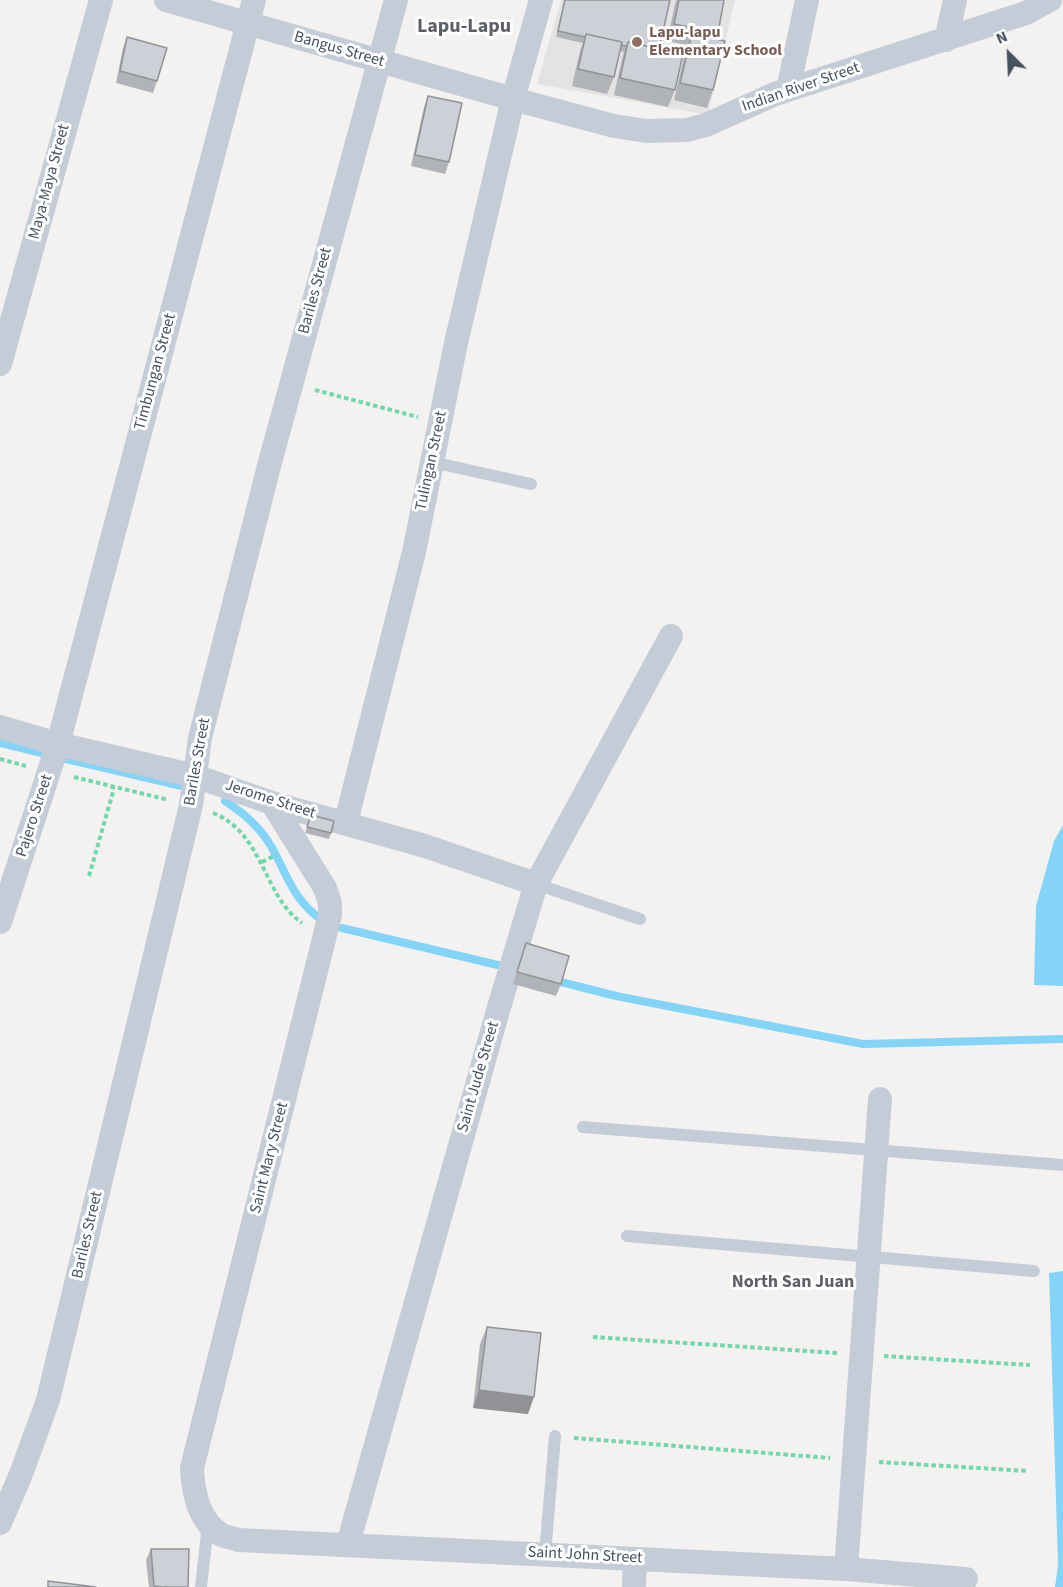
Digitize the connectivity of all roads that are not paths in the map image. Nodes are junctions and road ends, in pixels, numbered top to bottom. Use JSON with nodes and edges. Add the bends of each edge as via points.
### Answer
{"nodes":[{"id":1,"x":101,"y":0,"type":"edge"},
{"id":2,"x":166,"y":0,"type":"edge"},
{"id":3,"x":255,"y":0,"type":"edge"},
{"id":4,"x":396,"y":0,"type":"edge"},
{"id":5,"x":541,"y":0,"type":"edge"},
{"id":6,"x":807,"y":0,"type":"edge"},
{"id":7,"x":955,"y":0,"type":"edge"},
{"id":8,"x":1050,"y":0,"type":"edge"},
{"id":9,"x":248,"y":24,"type":"junction"},
{"id":10,"x":946,"y":40,"type":"junction"},
{"id":11,"x":378,"y":62,"type":"junction"},
{"id":12,"x":788,"y":90,"type":"junction"},
{"id":13,"x":513,"y":99,"type":"junction"},
{"id":14,"x":0,"y":364,"type":"edge"},
{"id":15,"x":432,"y":462,"type":"junction"},
{"id":16,"x":531,"y":484,"type":"dead end"},
{"id":17,"x":671,"y":636,"type":"dead end"},
{"id":18,"x":0,"y":728,"type":"edge"},
{"id":19,"x":58,"y":744,"type":"junction"},
{"id":20,"x":195,"y":776,"type":"junction"},
{"id":21,"x":272,"y":803,"type":"junction"},
{"id":22,"x":346,"y":822,"type":"junction"},
{"id":23,"x":536,"y":884,"type":"junction"},
{"id":24,"x":640,"y":919,"type":"dead end"},
{"id":25,"x":0,"y":922,"type":"edge"},
{"id":26,"x":880,"y":1099,"type":"dead end"},
{"id":27,"x":583,"y":1127,"type":"dead end"},
{"id":28,"x":877,"y":1150,"type":"junction"},
{"id":29,"x":1063,"y":1165,"type":"edge"},
{"id":30,"x":627,"y":1236,"type":"dead end"},
{"id":31,"x":869,"y":1257,"type":"junction"},
{"id":32,"x":1034,"y":1271,"type":"dead end"},
{"id":33,"x":555,"y":1436,"type":"road end"},
{"id":34,"x":10,"y":1470,"type":"edge"},
{"id":35,"x":0,"y":1523,"type":"edge"},
{"id":36,"x":208,"y":1523,"type":"junction"},
{"id":37,"x":348,"y":1544,"type":"junction"},
{"id":38,"x":545,"y":1554,"type":"junction"},
{"id":39,"x":635,"y":1559,"type":"junction"},
{"id":40,"x":846,"y":1569,"type":"junction"},
{"id":41,"x":966,"y":1579,"type":"dead end"},
{"id":42,"x":201,"y":1587,"type":"edge"},
{"id":43,"x":634,"y":1587,"type":"edge"}],
"edges":[{"from":1,"to":14,"type":"street","name":"Maya-Maya Street"},
{"from":2,"to":9,"type":"street","name":"Bangus Street"},
{"from":3,"to":9,"type":"street","name":"Timbungan Street"},
{"from":4,"to":11,"type":"street","name":"Bariles Street"},
{"from":5,"to":13,"type":"street","name":"Tulingan Street"},
{"from":6,"to":12,"type":"street"},
{"from":7,"to":10,"type":"street"},
{"from":8,"to":10,"type":"street","name":"Indian River Street","via":[[1026,13]]},
{"from":9,"to":11,"type":"street","name":"Bangus Street"},
{"from":9,"to":19,"type":"street","name":"Timbungan Street"},
{"from":10,"to":12,"type":"street","name":"Indian River Street"},
{"from":11,"to":13,"type":"street","name":"Bangus Street"},
{"from":11,"to":20,"type":"street","name":"Bariles Street","via":[[200,738]]},
{"from":12,"to":13,"type":"street","name":"Indian River Street","via":[[687,130],[646,131],[614,126]]},
{"from":13,"to":15,"type":"street","name":"Tulingan Street"},
{"from":15,"to":16,"type":"lane"},
{"from":15,"to":22,"type":"street","name":"Tulingan Street","via":[[414,552]]},
{"from":17,"to":23,"type":"street","name":"Saint Jude Street"},
{"from":18,"to":19,"type":"street","name":"Jerome Street"},
{"from":19,"to":20,"type":"street","name":"Jerome Street"},
{"from":19,"to":25,"type":"street","name":"Pajero Street"},
{"from":20,"to":21,"type":"street","name":"Jerome Street"},
{"from":20,"to":34,"type":"street","name":"Bariles Street","via":[[48,1400]]},
{"from":21,"to":22,"type":"street","name":"Jerome Street"},
{"from":21,"to":36,"type":"street","name":"Saint Mary Street","via":[[325,888],[330,915],[192,1468],[197,1503]]},
{"from":22,"to":23,"type":"street","name":"Jerome Street"},
{"from":23,"to":24,"type":"lane"},
{"from":23,"to":37,"type":"street","name":"Saint Jude Street"},
{"from":26,"to":28,"type":"street"},
{"from":27,"to":28,"type":"lane"},
{"from":28,"to":29,"type":"lane"},
{"from":28,"to":31,"type":"street"},
{"from":30,"to":31,"type":"lane"},
{"from":31,"to":32,"type":"lane"},
{"from":31,"to":40,"type":"street"},
{"from":33,"to":38,"type":"lane"},
{"from":34,"to":35,"type":"street","name":"Bariles Street"},
{"from":36,"to":37,"type":"street","name":"Saint John Street","via":[[221,1534],[239,1540]]},
{"from":36,"to":42,"type":"lane"},
{"from":37,"to":38,"type":"street","name":"Saint John Street"},
{"from":38,"to":39,"type":"street","name":"Saint John Street"},
{"from":39,"to":40,"type":"street","name":"Saint John Street"},
{"from":39,"to":43,"type":"street"},
{"from":40,"to":41,"type":"street","name":"Saint John Street"}]}
